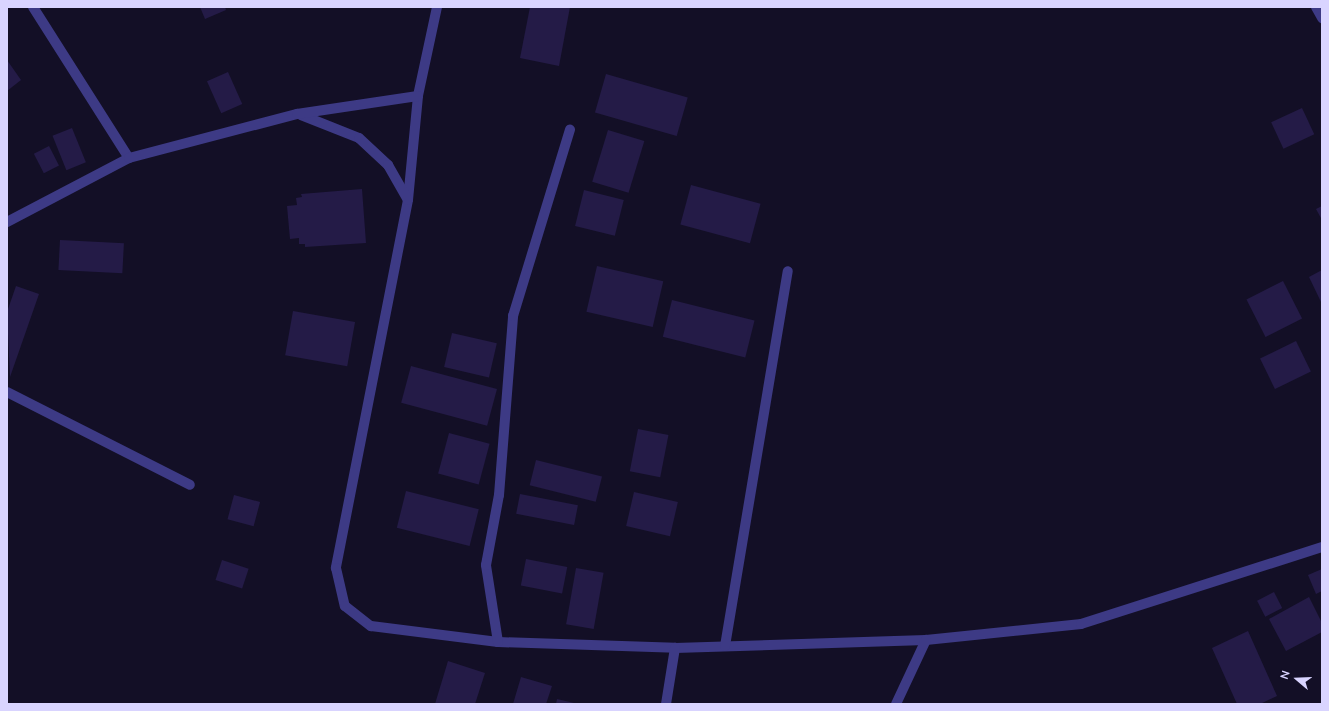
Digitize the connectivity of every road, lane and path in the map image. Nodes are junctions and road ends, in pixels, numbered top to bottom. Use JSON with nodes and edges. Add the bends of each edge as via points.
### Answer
{"nodes":[{"id":1,"x":33,"y":7,"type":"edge"},
{"id":2,"x":437,"y":7,"type":"edge"},
{"id":3,"x":1316,"y":7,"type":"edge"},
{"id":4,"x":1322,"y":18,"type":"edge"},
{"id":5,"x":418,"y":96,"type":"junction"},
{"id":6,"x":297,"y":114,"type":"junction"},
{"id":7,"x":570,"y":129,"type":"dead end"},
{"id":8,"x":130,"y":158,"type":"junction"},
{"id":9,"x":408,"y":200,"type":"junction"},
{"id":10,"x":7,"y":222,"type":"edge"},
{"id":11,"x":788,"y":271,"type":"dead end"},
{"id":12,"x":7,"y":392,"type":"edge"},
{"id":13,"x":190,"y":484,"type":"dead end"},
{"id":14,"x":1322,"y":547,"type":"edge"},
{"id":15,"x":926,"y":640,"type":"junction"},
{"id":16,"x":498,"y":642,"type":"junction"},
{"id":17,"x":726,"y":646,"type":"junction"},
{"id":18,"x":675,"y":648,"type":"junction"},
{"id":19,"x":666,"y":704,"type":"edge"},
{"id":20,"x":896,"y":704,"type":"edge"}],
"edges":[{"from":1,"to":8,"type":"street"},
{"from":2,"to":5,"type":"street"},
{"from":3,"to":4,"type":"street"},
{"from":5,"to":6,"type":"street"},
{"from":5,"to":9,"type":"street"},
{"from":6,"to":8,"type":"street"},
{"from":6,"to":9,"type":"street","via":[[332,124],[359,138],[388,165]]},
{"from":7,"to":16,"type":"street","via":[[513,316],[499,495],[486,565]]},
{"from":8,"to":10,"type":"street"},
{"from":9,"to":16,"type":"street","via":[[336,568],[345,606],[371,626]]},
{"from":11,"to":17,"type":"street"},
{"from":12,"to":13,"type":"street"},
{"from":14,"to":15,"type":"street","via":[[1082,624]]},
{"from":15,"to":17,"type":"street"},
{"from":15,"to":20,"type":"street"},
{"from":16,"to":18,"type":"street"},
{"from":17,"to":18,"type":"street"},
{"from":18,"to":19,"type":"street"}]}
